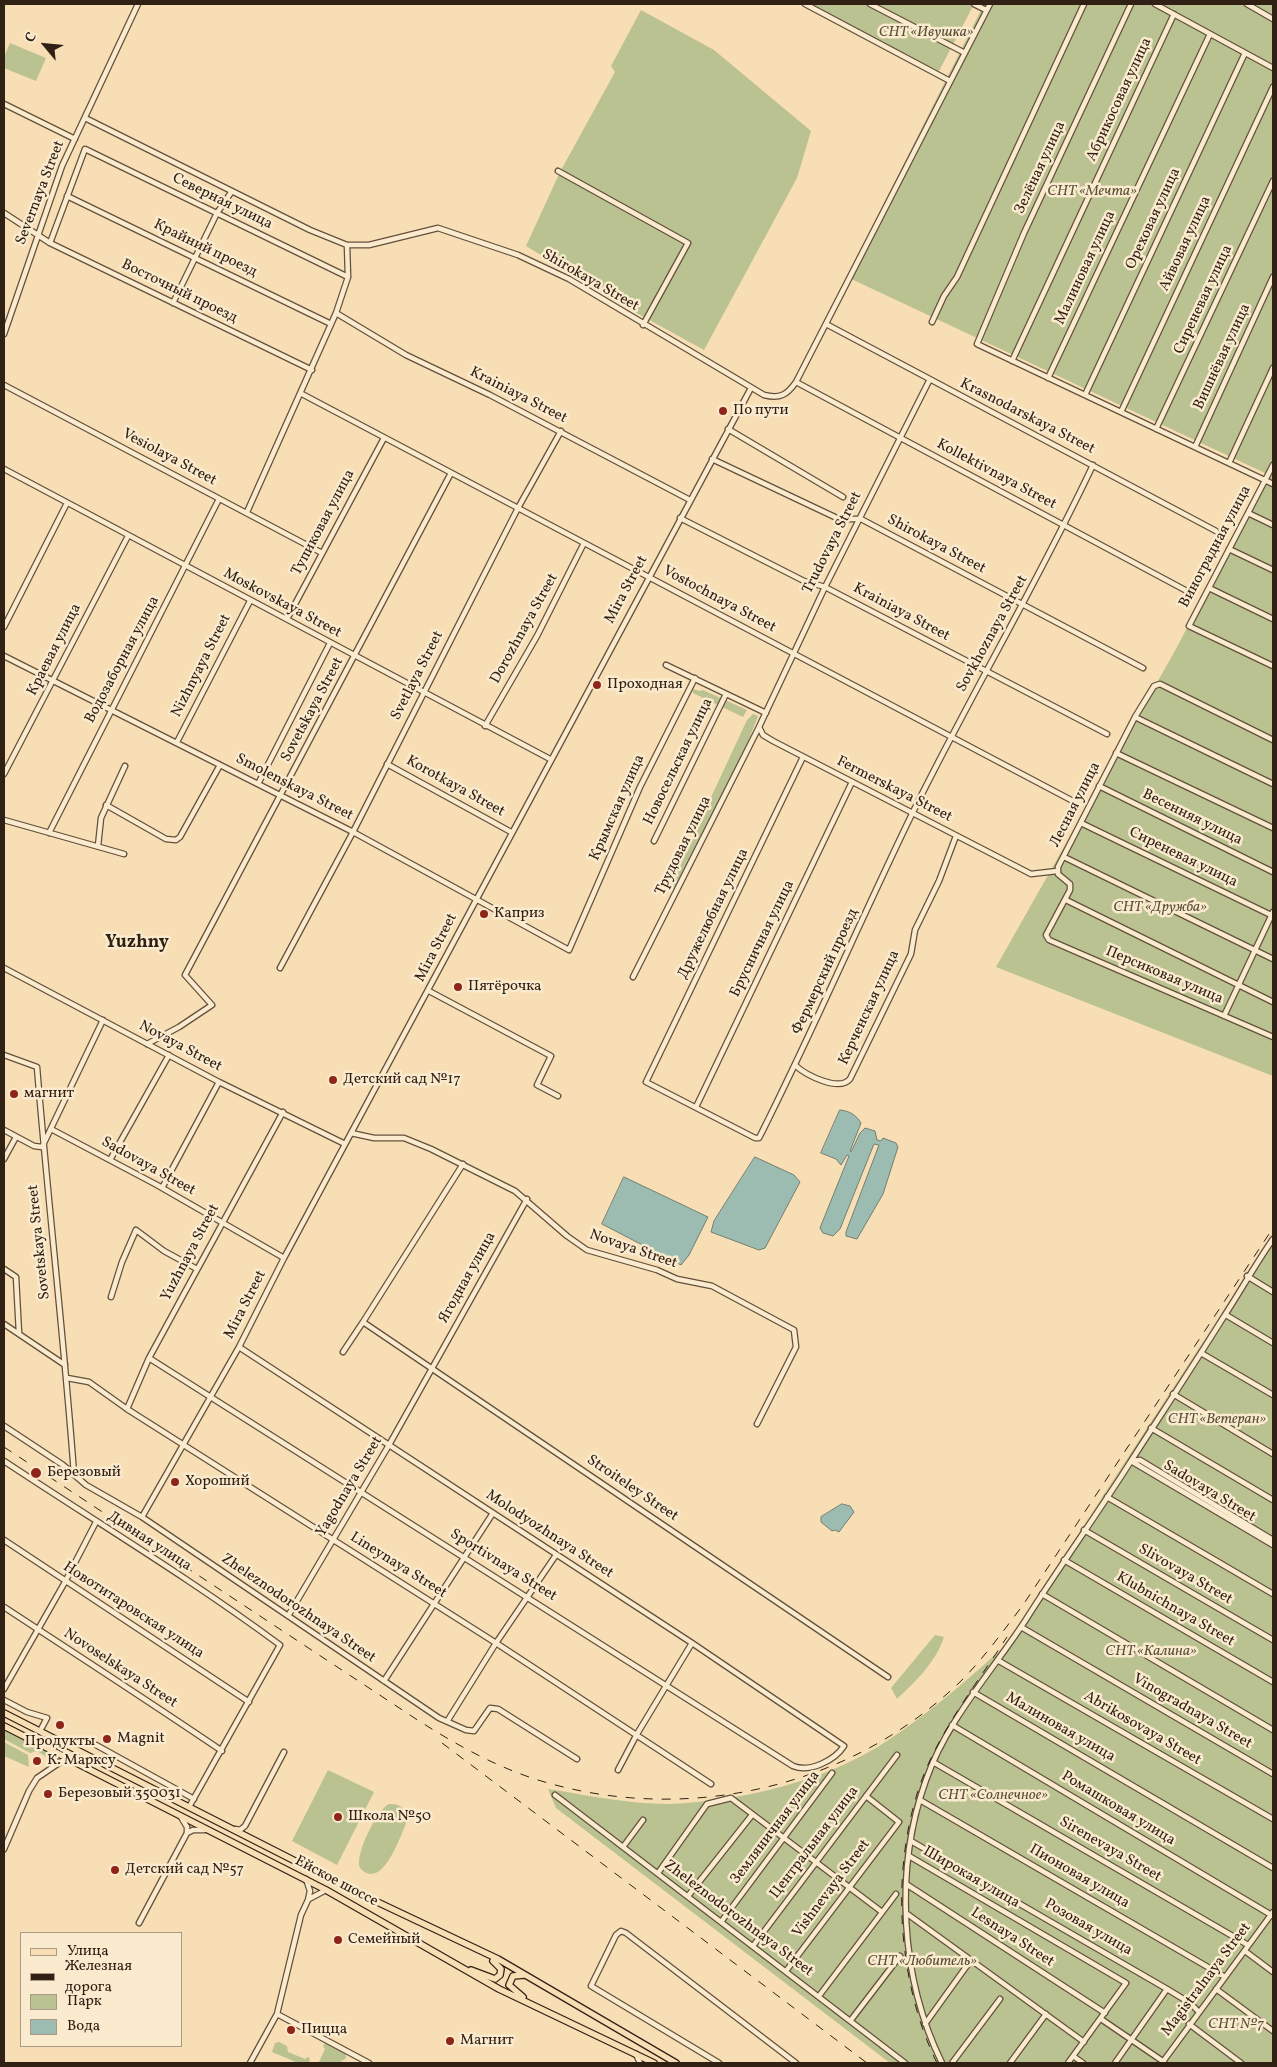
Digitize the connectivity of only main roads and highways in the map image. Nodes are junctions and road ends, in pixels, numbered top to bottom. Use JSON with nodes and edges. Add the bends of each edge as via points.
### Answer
{"nodes":[{"id":1,"x":4,"y":1713,"type":"edge"},
{"id":2,"x":4,"y":1726,"type":"edge"},
{"id":3,"x":454,"y":1938,"type":"junction"},
{"id":4,"x":446,"y":1958,"type":"junction"},
{"id":5,"x":526,"y":1975,"type":"junction"},
{"id":6,"x":537,"y":2007,"type":"junction"},
{"id":7,"x":654,"y":2063,"type":"edge"},
{"id":8,"x":676,"y":2063,"type":"edge"}],
"edges":[{"from":1,"to":3,"type":"main road","name":"Ейское шоссе","via":[[354,1891]]},
{"from":2,"to":4,"type":"main road","name":"Ейское шоссе","via":[[306,1879]]},
{"from":3,"to":4,"type":"main road","via":[[498,1964],[501,1972],[498,1977],[490,1978]]},
{"from":3,"to":5,"type":"main road","name":"Ейское шоссе"},
{"from":4,"to":6,"type":"main road","name":"Ейское шоссе"},
{"from":5,"to":6,"type":"main road","via":[[513,1976],[509,1985]]},
{"from":5,"to":8,"type":"main road","name":"Ейское шоссе"},
{"from":6,"to":7,"type":"main road","name":"Ейское шоссе"}]}
